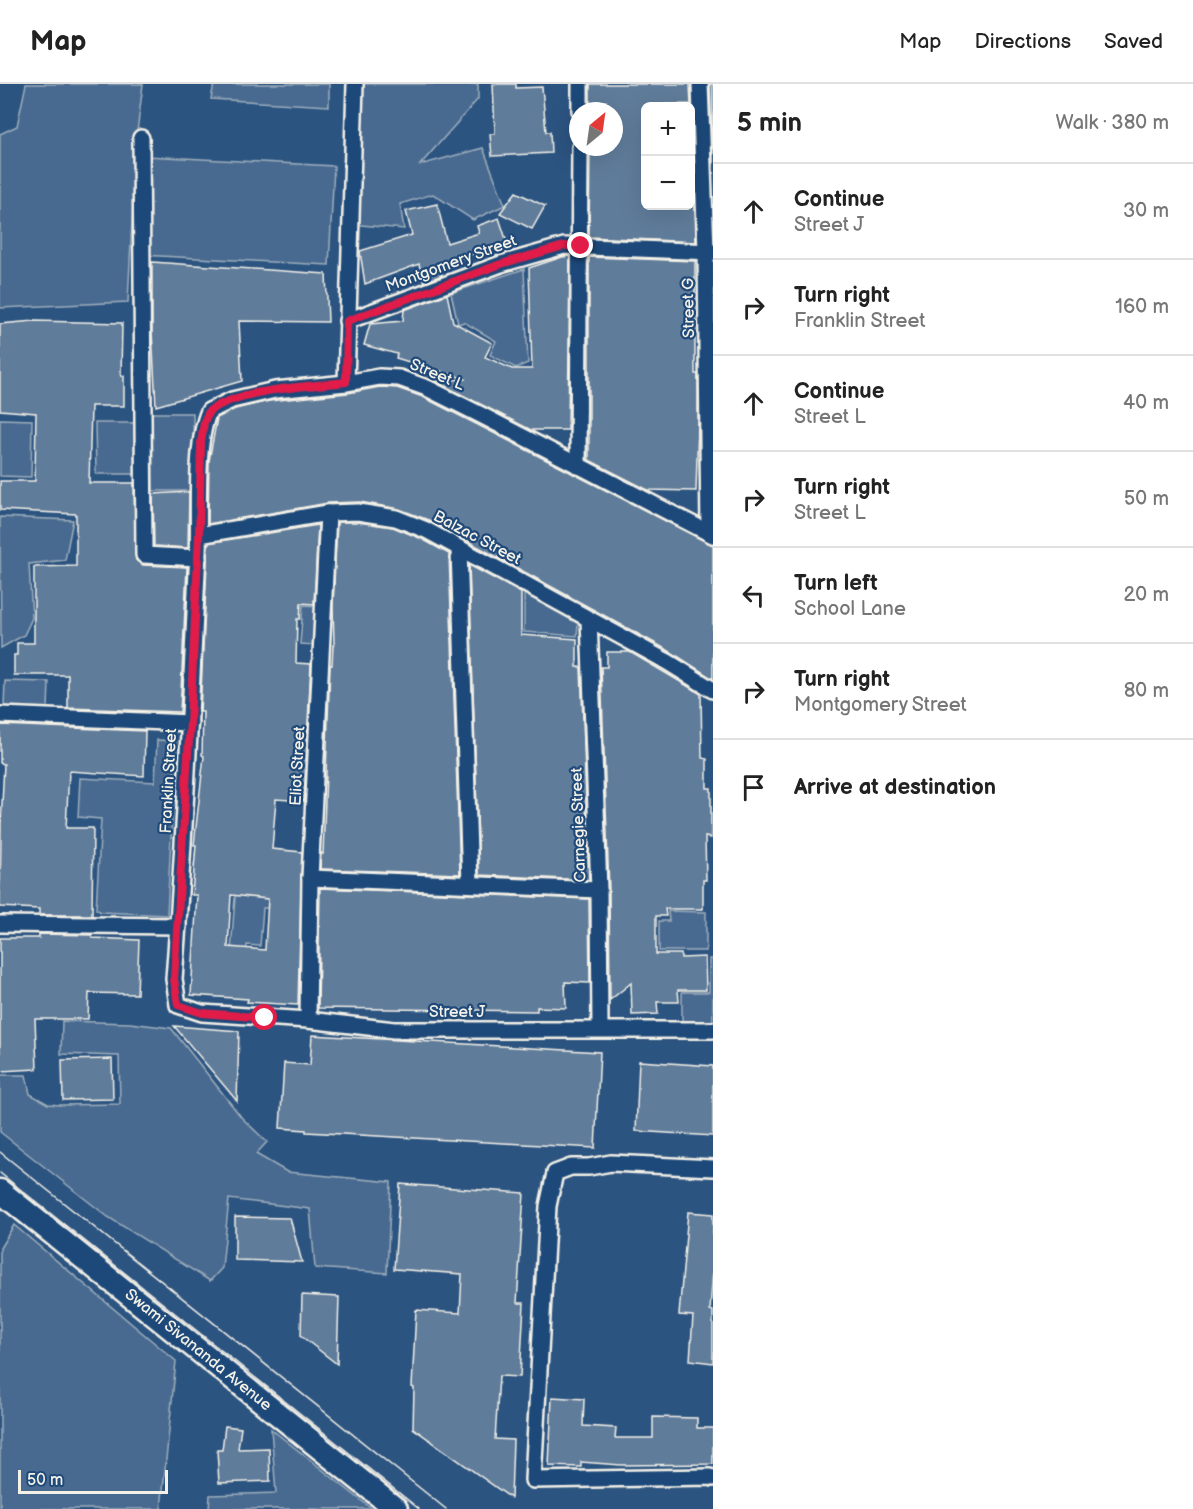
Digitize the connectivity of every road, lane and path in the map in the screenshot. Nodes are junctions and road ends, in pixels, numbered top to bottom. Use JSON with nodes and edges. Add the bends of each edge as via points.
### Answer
{"nodes":[{"id":1,"x":354,"y":84,"type":"edge"},
{"id":2,"x":580,"y":84,"type":"edge"},
{"id":3,"x":700,"y":84,"type":"edge"},
{"id":4,"x":580,"y":102,"type":"edge"},
{"id":5,"x":141,"y":138,"type":"dead end"},
{"id":6,"x":580,"y":156,"type":"edge"},
{"id":7,"x":581,"y":246,"type":"junction"},
{"id":8,"x":710,"y":252,"type":"edge"},
{"id":9,"x":347,"y":321,"type":"junction"},
{"id":10,"x":346,"y":382,"type":"junction"},
{"id":11,"x":578,"y":466,"type":"junction"},
{"id":12,"x":328,"y":513,"type":"junction"},
{"id":13,"x":711,"y":533,"type":"edge"},
{"id":14,"x":199,"y":535,"type":"junction"},
{"id":15,"x":459,"y":550,"type":"junction"},
{"id":16,"x":198,"y":558,"type":"junction"},
{"id":17,"x":589,"y":619,"type":"junction"},
{"id":18,"x":713,"y":690,"type":"edge"},
{"id":19,"x":0,"y":716,"type":"edge"},
{"id":20,"x":190,"y":723,"type":"junction"},
{"id":21,"x":310,"y":878,"type":"junction"},
{"id":22,"x":470,"y":884,"type":"junction"},
{"id":23,"x":599,"y":890,"type":"junction"},
{"id":24,"x":0,"y":924,"type":"edge"},
{"id":25,"x":178,"y":926,"type":"junction"},
{"id":26,"x":202,"y":1013,"type":"joint"},
{"id":27,"x":308,"y":1020,"type":"junction"},
{"id":28,"x":600,"y":1029,"type":"junction"},
{"id":29,"x":713,"y":1030,"type":"edge"},
{"id":30,"x":713,"y":1168,"type":"edge"},
{"id":31,"x":0,"y":1191,"type":"edge"},
{"id":32,"x":713,"y":1478,"type":"edge"},
{"id":33,"x":396,"y":1509,"type":"edge"}],
"edges":[{"from":1,"to":9,"type":"street"},
{"from":2,"to":4,"type":"street"},
{"from":3,"to":8,"type":"street","name":"Street G"},
{"from":5,"to":16,"type":"street","via":[[144,555]]},
{"from":6,"to":7,"type":"street"},
{"from":7,"to":8,"type":"street","name":"Montgomery Street"},
{"from":7,"to":9,"type":"street","name":"Montgomery Street","via":[[564,246],[501,264]]},
{"from":7,"to":11,"type":"street"},
{"from":8,"to":13,"type":"street","name":"Street G"},
{"from":9,"to":10,"type":"street"},
{"from":10,"to":11,"type":"street","name":"Street L","via":[[379,376],[427,388]]},
{"from":10,"to":14,"type":"street","name":"Street L","via":[[275,390],[232,400],[209,411],[201,443]]},
{"from":11,"to":13,"type":"street","name":"Street L"},
{"from":12,"to":14,"type":"street","name":"Balzac Street"},
{"from":12,"to":15,"type":"street","name":"Balzac Street","via":[[358,512],[396,518]]},
{"from":12,"to":21,"type":"street","name":"Eliot Street"},
{"from":14,"to":16,"type":"street","name":"Franklin Street"},
{"from":15,"to":17,"type":"street","name":"Balzac Street"},
{"from":15,"to":22,"type":"street"},
{"from":16,"to":20,"type":"street","name":"Franklin Street"},
{"from":17,"to":18,"type":"street","name":"Balzac Street"},
{"from":17,"to":23,"type":"street","name":"Carnegie Street"},
{"from":19,"to":20,"type":"street"},
{"from":20,"to":25,"type":"street","name":"Franklin Street"},
{"from":21,"to":22,"type":"street"},
{"from":21,"to":27,"type":"street","name":"Eliot Street"},
{"from":22,"to":23,"type":"street"},
{"from":23,"to":28,"type":"street","name":"Carnegie Street"},
{"from":24,"to":25,"type":"street"},
{"from":25,"to":26,"type":"street","name":"Franklin Street","via":[[174,979],[178,1005]]},
{"from":26,"to":27,"type":"street","name":"Street J"},
{"from":27,"to":28,"type":"street","name":"Street J","via":[[394,1030]]},
{"from":28,"to":29,"type":"street","name":"Street J"},
{"from":30,"to":32,"type":"street","via":[[612,1163],[571,1167],[555,1173],[550,1188],[533,1479]]},
{"from":31,"to":33,"type":"street","name":"Swami Sivananda Avenue"}]}
